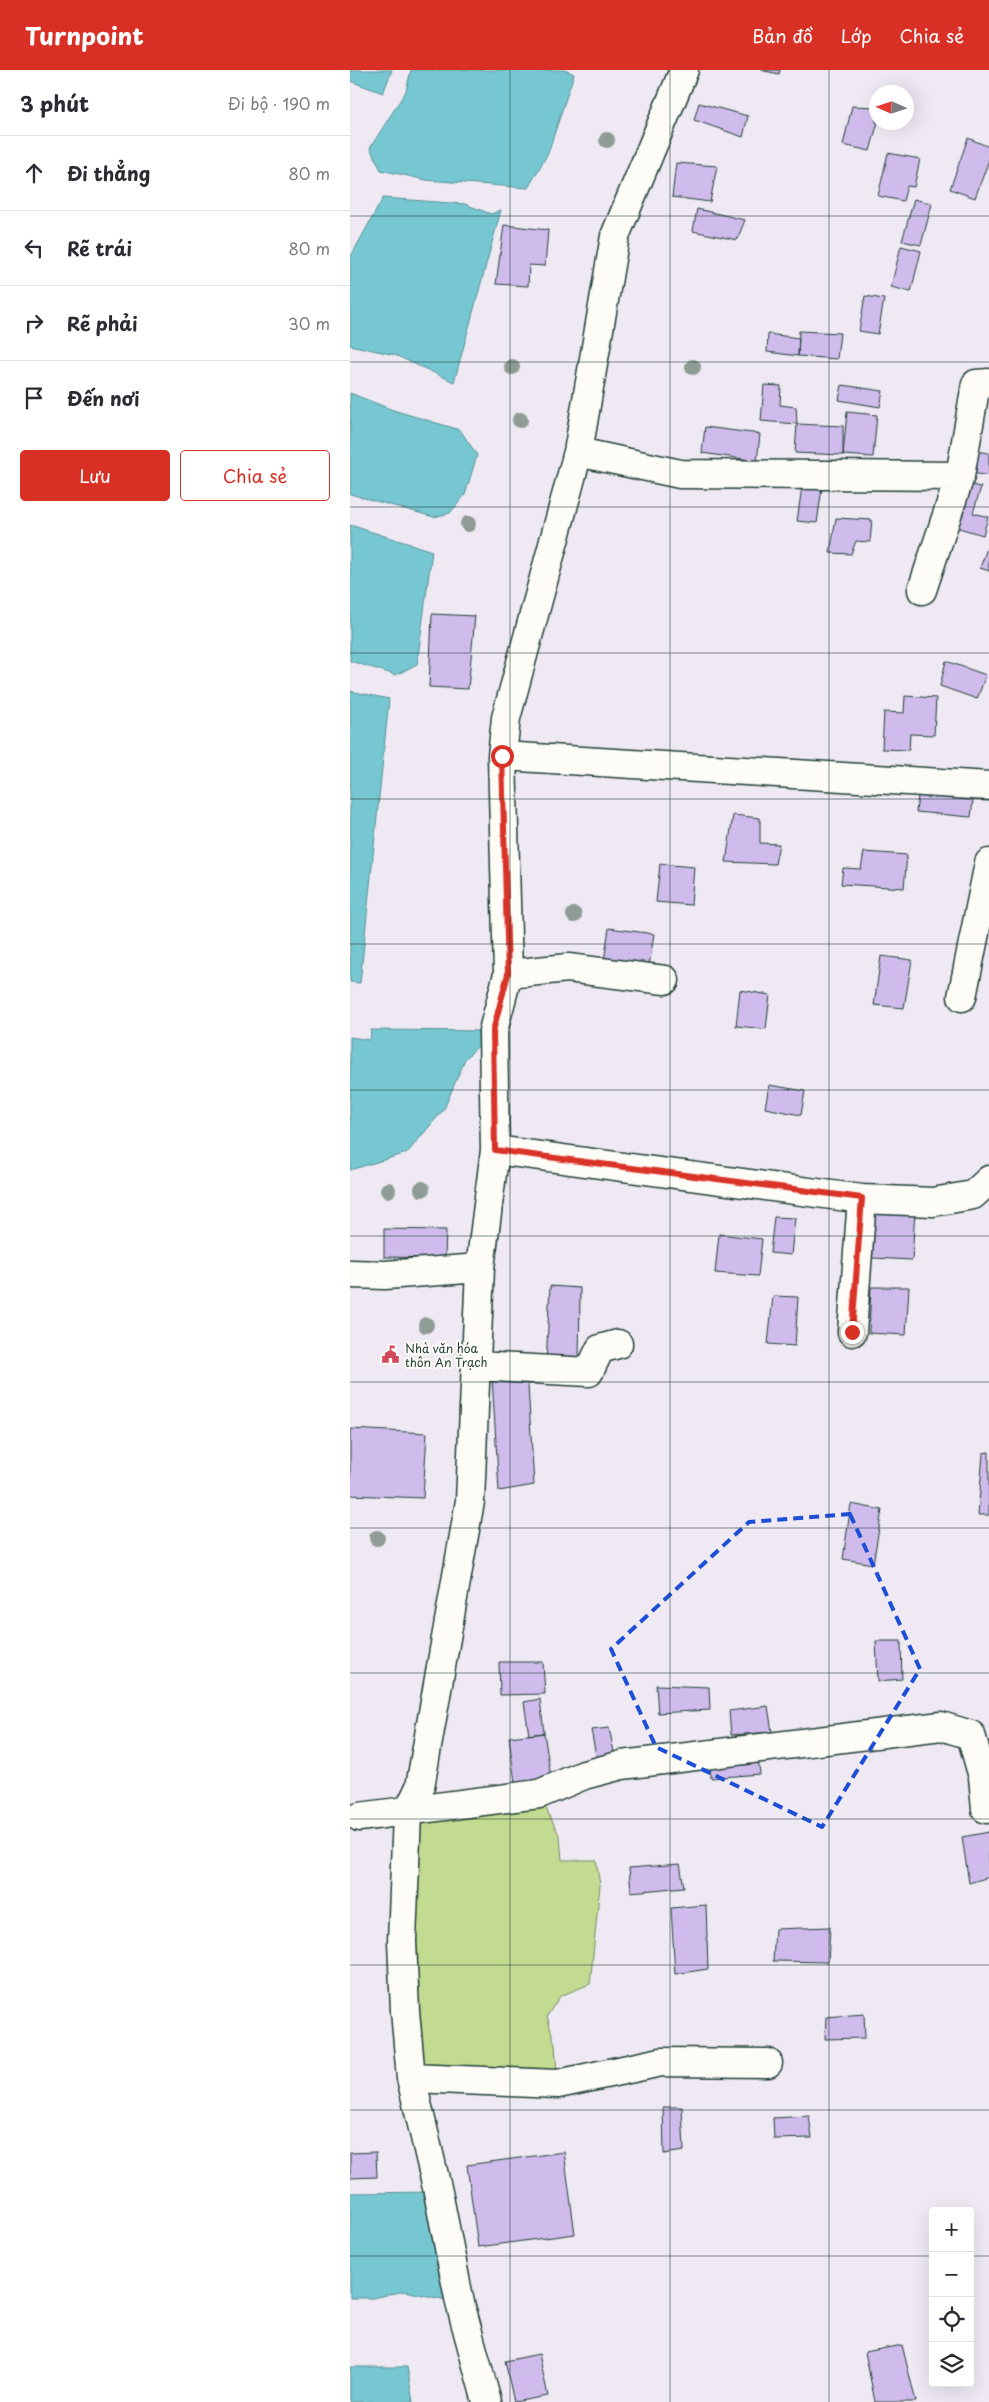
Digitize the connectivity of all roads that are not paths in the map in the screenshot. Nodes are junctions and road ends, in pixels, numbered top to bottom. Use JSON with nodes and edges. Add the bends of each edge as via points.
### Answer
{"nodes":[{"id":1,"x":684,"y":70,"type":"edge"},
{"id":2,"x":989,"y":384,"type":"edge"},
{"id":3,"x":578,"y":452,"type":"junction"},
{"id":4,"x":960,"y":476,"type":"junction"},
{"id":5,"x":922,"y":590,"type":"dead end"},
{"id":6,"x":502,"y":756,"type":"junction"},
{"id":7,"x":989,"y":786,"type":"edge"},
{"id":8,"x":989,"y":862,"type":"edge"},
{"id":9,"x":508,"y":974,"type":"junction"},
{"id":10,"x":665,"y":980,"type":"dead end"},
{"id":11,"x":962,"y":998,"type":"dead end"},
{"id":12,"x":495,"y":1150,"type":"junction"},
{"id":13,"x":989,"y":1180,"type":"edge"},
{"id":14,"x":862,"y":1198,"type":"junction"},
{"id":15,"x":480,"y":1268,"type":"junction"},
{"id":16,"x":350,"y":1274,"type":"edge"},
{"id":17,"x":852,"y":1332,"type":"dead end"},
{"id":18,"x":618,"y":1344,"type":"dead end"},
{"id":19,"x":476,"y":1366,"type":"junction"},
{"id":20,"x":986,"y":1809,"type":"dead end"},
{"id":21,"x":408,"y":1811,"type":"junction"},
{"id":22,"x":359,"y":1817,"type":"dead end"},
{"id":23,"x":768,"y":2064,"type":"dead end"},
{"id":24,"x":412,"y":2078,"type":"junction"},
{"id":25,"x":487,"y":2402,"type":"edge"}],
"edges":[{"from":1,"to":3,"type":"street","via":[[615,236]]},
{"from":2,"to":4,"type":"street","via":[[976,384]]},
{"from":3,"to":4,"type":"street","via":[[680,474]]},
{"from":3,"to":6,"type":"street","via":[[506,718]]},
{"from":4,"to":5,"type":"street"},
{"from":6,"to":7,"type":"street"},
{"from":6,"to":9,"type":"street"},
{"from":8,"to":11,"type":"street"},
{"from":9,"to":10,"type":"street","via":[[568,968]]},
{"from":9,"to":12,"type":"street","via":[[493,1031]]},
{"from":12,"to":14,"type":"street"},
{"from":12,"to":15,"type":"street"},
{"from":13,"to":14,"type":"street","via":[[973,1195],[933,1202]]},
{"from":14,"to":17,"type":"street"},
{"from":15,"to":16,"type":"street","via":[[385,1275]]},
{"from":15,"to":19,"type":"street"},
{"from":18,"to":19,"type":"street","via":[[600,1349],[589,1372]]},
{"from":19,"to":21,"type":"street","via":[[470,1501],[420,1786]]},
{"from":20,"to":21,"type":"street","via":[[983,1777],[970,1735],[941,1726],[622,1765],[584,1775],[539,1794]]},
{"from":21,"to":22,"type":"street"},
{"from":21,"to":24,"type":"street","via":[[402,1941]]},
{"from":23,"to":24,"type":"street","via":[[661,2062],[558,2084]]},
{"from":24,"to":25,"type":"street","via":[[460,2303]]}]}
